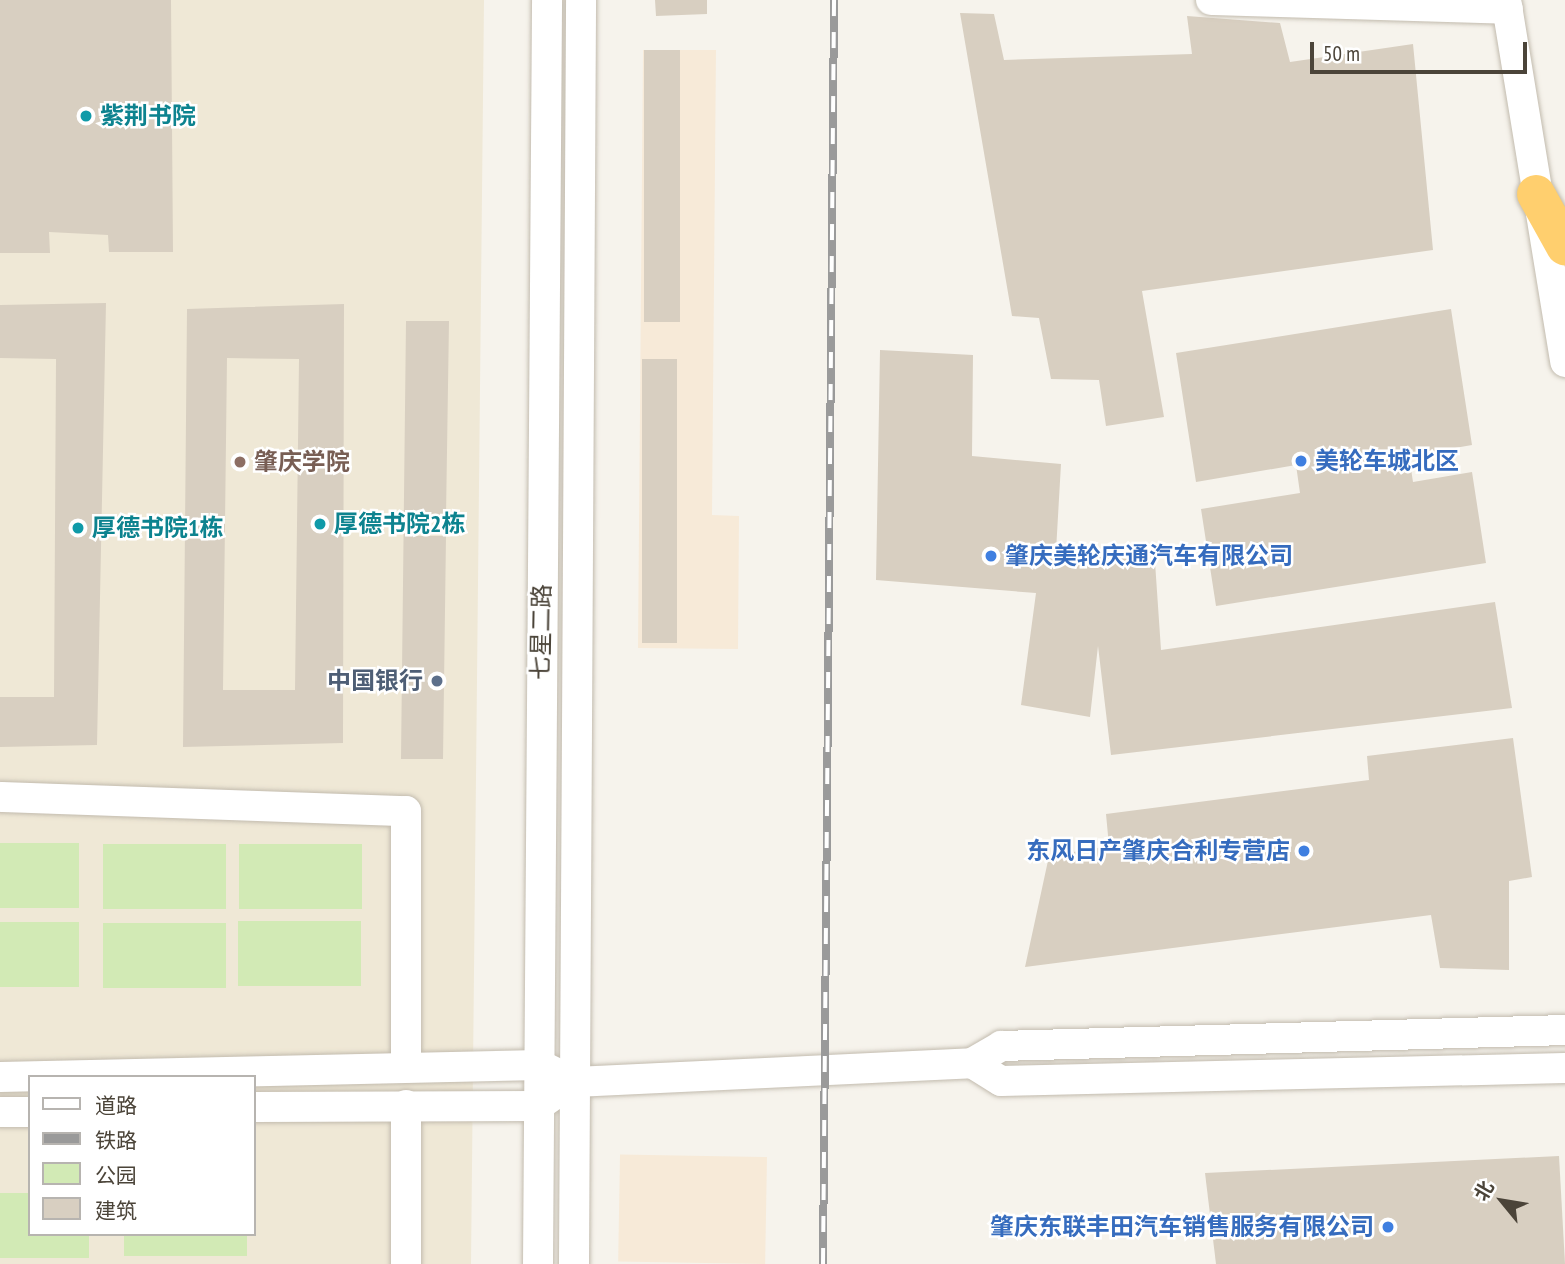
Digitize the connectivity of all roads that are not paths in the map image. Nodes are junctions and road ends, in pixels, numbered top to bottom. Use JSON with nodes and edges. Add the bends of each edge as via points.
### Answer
{"nodes":[{"id":1,"x":547,"y":0,"type":"edge"},
{"id":2,"x":582,"y":0,"type":"edge"},
{"id":3,"x":1211,"y":0,"type":"edge"},
{"id":4,"x":1507,"y":5,"type":"edge"},
{"id":5,"x":1536,"y":194,"type":"junction"},
{"id":6,"x":1565,"y":246,"type":"edge"},
{"id":7,"x":1565,"y":362,"type":"edge"},
{"id":8,"x":0,"y":797,"type":"edge"},
{"id":9,"x":1561,"y":1027,"type":"edge"},
{"id":10,"x":972,"y":1063,"type":"junction"},
{"id":11,"x":540,"y":1065,"type":"junction"},
{"id":12,"x":406,"y":1067,"type":"junction"},
{"id":13,"x":1565,"y":1068,"type":"edge"},
{"id":14,"x":1520,"y":1071,"type":"junction"},
{"id":15,"x":81,"y":1075,"type":"edge"},
{"id":16,"x":28,"y":1076,"type":"edge"},
{"id":17,"x":0,"y":1077,"type":"edge"},
{"id":18,"x":575,"y":1082,"type":"junction"},
{"id":19,"x":1565,"y":1084,"type":"edge"},
{"id":20,"x":407,"y":1105,"type":"junction"},
{"id":21,"x":538,"y":1105,"type":"junction"},
{"id":22,"x":256,"y":1108,"type":"edge"},
{"id":23,"x":0,"y":1112,"type":"edge"},
{"id":24,"x":28,"y":1112,"type":"edge"},
{"id":25,"x":406,"y":1264,"type":"edge"},
{"id":26,"x":538,"y":1264,"type":"edge"},
{"id":27,"x":574,"y":1264,"type":"edge"}],
"edges":[{"from":1,"to":11,"type":"street","name":"七星二路"},
{"from":2,"to":18,"type":"street","name":"七星二路"},
{"from":3,"to":4,"type":"street"},
{"from":4,"to":5,"type":"street"},
{"from":5,"to":6,"type":"highway"},
{"from":5,"to":7,"type":"street"},
{"from":8,"to":12,"type":"street","via":[[406,811]]},
{"from":9,"to":10,"type":"street","via":[[1001,1046]]},
{"from":10,"to":14,"type":"street","via":[[1001,1081]]},
{"from":10,"to":18,"type":"street"},
{"from":11,"to":12,"type":"street"},
{"from":11,"to":18,"type":"street"},
{"from":11,"to":21,"type":"street","name":"七星二路"},
{"from":12,"to":15,"type":"street"},
{"from":13,"to":14,"type":"street"},
{"from":14,"to":19,"type":"street"},
{"from":16,"to":17,"type":"street"},
{"from":18,"to":21,"type":"street"},
{"from":18,"to":27,"type":"street","name":"七星二路"},
{"from":20,"to":21,"type":"street"},
{"from":20,"to":22,"type":"street"},
{"from":20,"to":25,"type":"street"},
{"from":21,"to":26,"type":"street","name":"七星二路"},
{"from":23,"to":24,"type":"street"}]}
